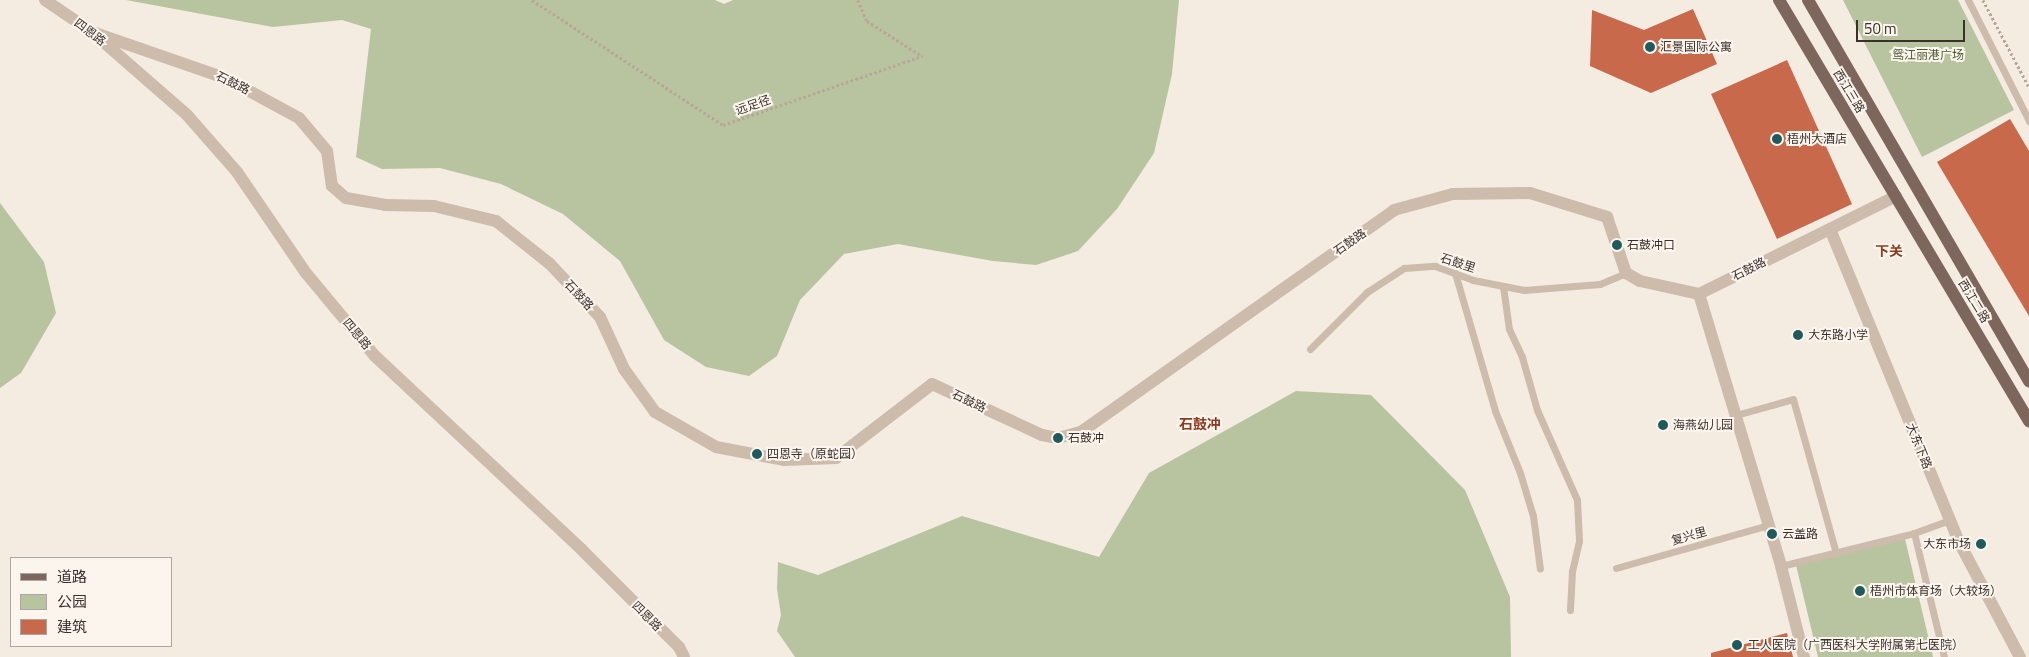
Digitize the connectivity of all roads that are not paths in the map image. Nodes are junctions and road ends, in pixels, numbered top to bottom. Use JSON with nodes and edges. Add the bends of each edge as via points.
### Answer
{"nodes":[{"id":1,"x":45,"y":0,"type":"edge"},
{"id":2,"x":1779,"y":0,"type":"edge"},
{"id":3,"x":1808,"y":0,"type":"edge"},
{"id":4,"x":1968,"y":0,"type":"edge"},
{"id":5,"x":92,"y":32,"type":"junction"},
{"id":6,"x":2029,"y":121,"type":"edge"},
{"id":7,"x":1914,"y":187,"type":"joint"},
{"id":8,"x":1896,"y":196,"type":"junction"},
{"id":9,"x":1830,"y":229,"type":"junction"},
{"id":10,"x":1626,"y":272,"type":"junction"},
{"id":11,"x":1455,"y":273,"type":"junction"},
{"id":12,"x":1503,"y":286,"type":"junction"},
{"id":13,"x":1699,"y":294,"type":"junction"},
{"id":14,"x":1310,"y":349,"type":"dead end"},
{"id":15,"x":2029,"y":382,"type":"edge"},
{"id":16,"x":1736,"y":415,"type":"junction"},
{"id":17,"x":2029,"y":421,"type":"edge"},
{"id":18,"x":1950,"y":520,"type":"junction"},
{"id":19,"x":1769,"y":525,"type":"junction"},
{"id":20,"x":1914,"y":533,"type":"junction"},
{"id":21,"x":1836,"y":553,"type":"junction"},
{"id":22,"x":1782,"y":566,"type":"junction"},
{"id":23,"x":1616,"y":568,"type":"dead end"},
{"id":24,"x":1540,"y":569,"type":"dead end"},
{"id":25,"x":1570,"y":610,"type":"dead end"},
{"id":26,"x":684,"y":657,"type":"edge"},
{"id":27,"x":1804,"y":657,"type":"edge"},
{"id":28,"x":1944,"y":657,"type":"edge"},
{"id":29,"x":2020,"y":657,"type":"edge"}],
"edges":[{"from":1,"to":5,"type":"street","name":"四恩路"},
{"from":2,"to":8,"type":"main road","name":"西江三路"},
{"from":3,"to":7,"type":"main road","name":"西江三路"},
{"from":4,"to":6,"type":"lane"},
{"from":5,"to":10,"type":"street","name":"石鼓路","via":[[225,78],[299,118],[327,151],[332,186],[346,198],[385,205],[434,206],[496,221],[550,264],[600,317],[624,370],[655,412],[716,447],[784,460],[836,458],[932,384],[1042,435],[1058,438],[1081,432],[1394,210],[1453,194],[1530,192],[1607,217]]},
{"from":5,"to":26,"type":"street","name":"四恩路","via":[[187,115],[237,172],[306,273],[375,356],[582,550],[679,647]]},
{"from":7,"to":15,"type":"main road","name":"西江二路"},
{"from":8,"to":9,"type":"street","name":"石鼓路"},
{"from":8,"to":17,"type":"main road","name":"西江二路"},
{"from":9,"to":13,"type":"street","name":"石鼓路"},
{"from":9,"to":18,"type":"street","name":"大东下路"},
{"from":10,"to":12,"type":"lane","name":"石鼓里","via":[[1600,284],[1524,290]]},
{"from":10,"to":13,"type":"street","via":[[1640,281]]},
{"from":11,"to":12,"type":"lane","name":"石鼓里"},
{"from":11,"to":14,"type":"lane","name":"石鼓里","via":[[1435,266],[1404,268],[1367,292]]},
{"from":11,"to":24,"type":"lane","via":[[1495,411],[1533,516]]},
{"from":12,"to":25,"type":"lane","via":[[1509,329],[1522,357],[1537,410],[1577,500],[1579,541],[1572,571]]},
{"from":13,"to":16,"type":"street"},
{"from":16,"to":19,"type":"street"},
{"from":16,"to":21,"type":"lane","via":[[1793,399]]},
{"from":18,"to":20,"type":"lane"},
{"from":18,"to":29,"type":"street","name":"大东下路"},
{"from":19,"to":22,"type":"street"},
{"from":19,"to":23,"type":"lane","name":"复兴里"},
{"from":20,"to":21,"type":"lane"},
{"from":20,"to":28,"type":"lane"},
{"from":21,"to":22,"type":"lane"},
{"from":22,"to":27,"type":"street"}]}
